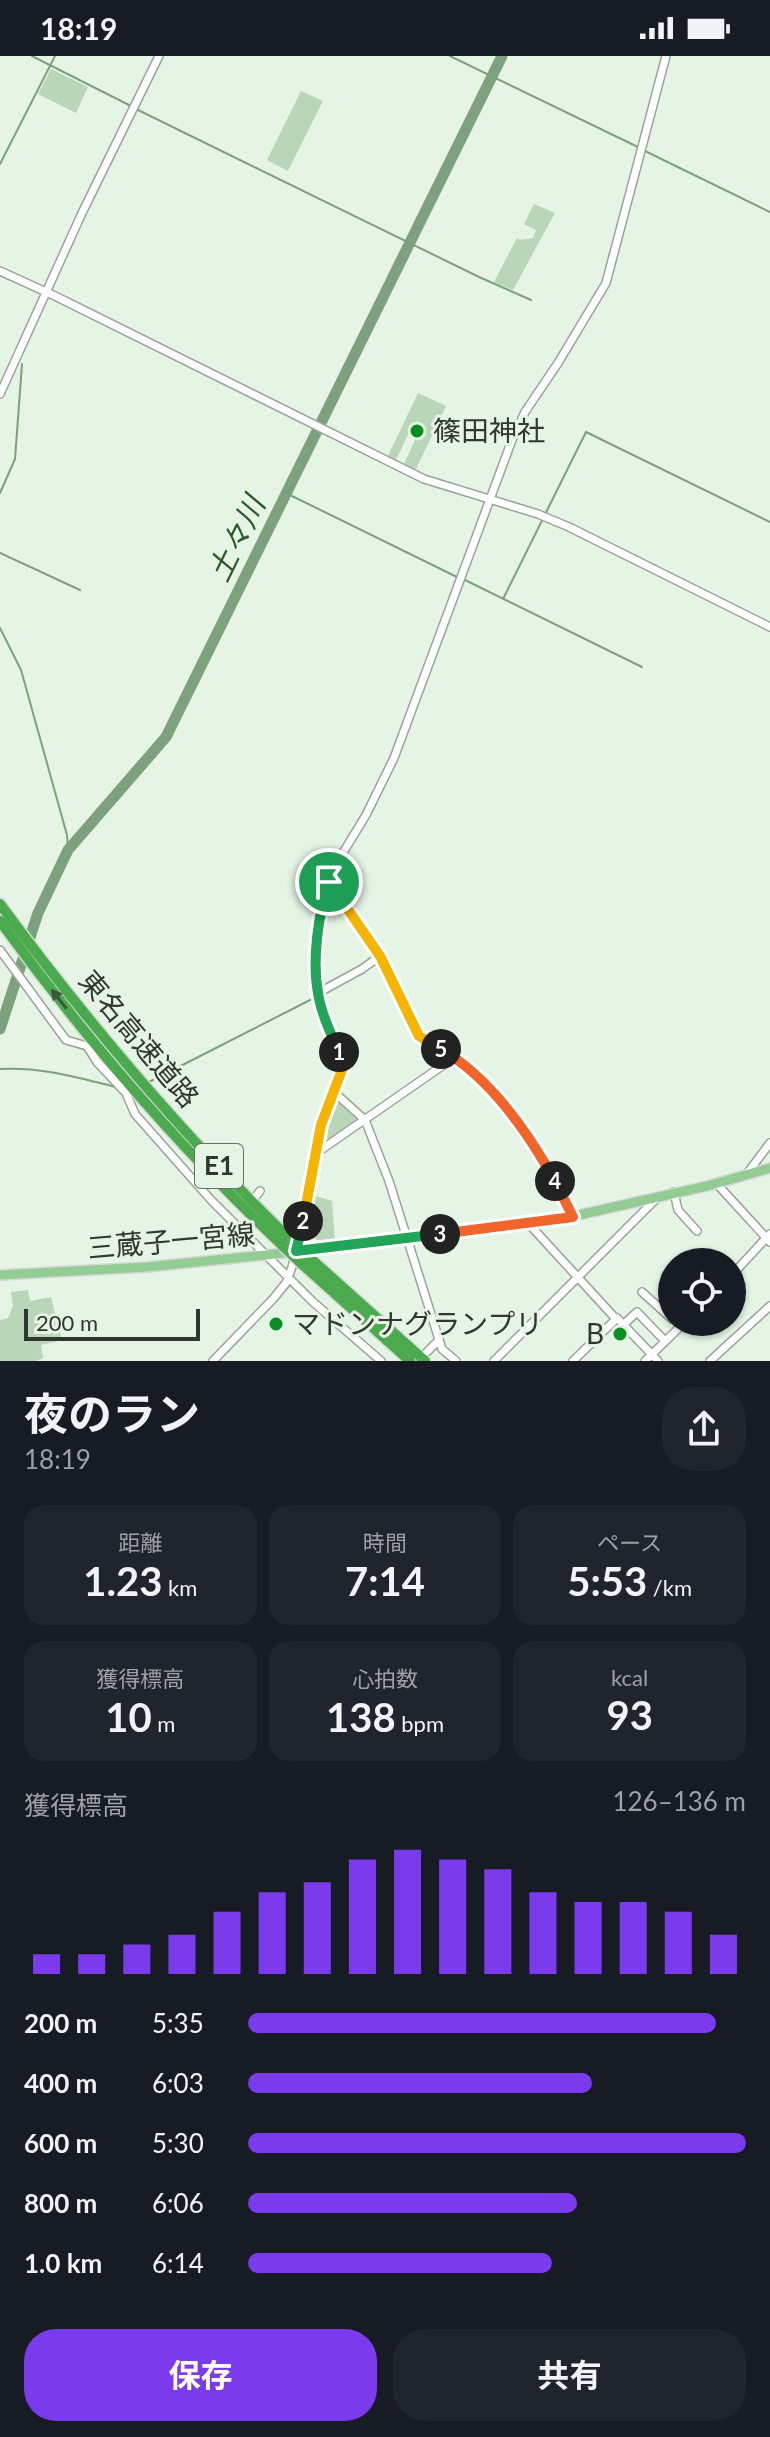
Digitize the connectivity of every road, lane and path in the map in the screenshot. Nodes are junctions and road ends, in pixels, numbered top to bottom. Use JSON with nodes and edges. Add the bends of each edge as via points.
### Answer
{"nodes":[{"id":1,"x":159,"y":56,"type":"edge"},
{"id":2,"x":666,"y":56,"type":"edge"},
{"id":3,"x":0,"y":271,"type":"edge"},
{"id":4,"x":46,"y":292,"type":"junction"},
{"id":5,"x":0,"y":394,"type":"edge"},
{"id":6,"x":490,"y":500,"type":"junction"},
{"id":7,"x":770,"y":627,"type":"edge"},
{"id":8,"x":329,"y":882,"type":"junction"},
{"id":9,"x":0,"y":904,"type":"edge"},
{"id":10,"x":0,"y":921,"type":"edge"},
{"id":11,"x":0,"y":950,"type":"edge"},
{"id":12,"x":380,"y":956,"type":"junction"},
{"id":13,"x":318,"y":993,"type":"junction"},
{"id":14,"x":95,"y":1034,"type":"junction"},
{"id":15,"x":455,"y":1057,"type":"junction"},
{"id":16,"x":334,"y":1092,"type":"junction"},
{"id":17,"x":365,"y":1120,"type":"junction"},
{"id":18,"x":770,"y":1143,"type":"edge"},
{"id":19,"x":314,"y":1155,"type":"junction"},
{"id":20,"x":770,"y":1168,"type":"edge"},
{"id":21,"x":746,"y":1175,"type":"junction"},
{"id":22,"x":716,"y":1183,"type":"junction"},
{"id":23,"x":674,"y":1192,"type":"junction"},
{"id":24,"x":659,"y":1196,"type":"junction"},
{"id":25,"x":238,"y":1213,"type":"dead end"},
{"id":26,"x":573,"y":1217,"type":"junction"},
{"id":27,"x":231,"y":1220,"type":"junction"},
{"id":28,"x":528,"y":1223,"type":"junction"},
{"id":29,"x":697,"y":1231,"type":"dead end"},
{"id":30,"x":407,"y":1238,"type":"junction"},
{"id":31,"x":769,"y":1238,"type":"edge"},
{"id":32,"x":290,"y":1246,"type":"junction"},
{"id":33,"x":266,"y":1255,"type":"junction"},
{"id":34,"x":306,"y":1261,"type":"junction"},
{"id":35,"x":746,"y":1261,"type":"edge"},
{"id":36,"x":0,"y":1275,"type":"edge"},
{"id":37,"x":578,"y":1277,"type":"junction"},
{"id":38,"x":289,"y":1278,"type":"junction"},
{"id":39,"x":642,"y":1292,"type":"dead end"},
{"id":40,"x":658,"y":1305,"type":"edge"},
{"id":41,"x":770,"y":1306,"type":"edge"},
{"id":42,"x":620,"y":1322,"type":"junction"},
{"id":43,"x":668,"y":1336,"type":"edge"},
{"id":44,"x":439,"y":1340,"type":"junction"},
{"id":45,"x":665,"y":1341,"type":"junction"},
{"id":46,"x":652,"y":1354,"type":"junction"},
{"id":47,"x":426,"y":1357,"type":"edge"},
{"id":48,"x":213,"y":1361,"type":"edge"},
{"id":49,"x":381,"y":1361,"type":"edge"},
{"id":50,"x":410,"y":1361,"type":"edge"},
{"id":51,"x":456,"y":1361,"type":"edge"},
{"id":52,"x":494,"y":1361,"type":"edge"},
{"id":53,"x":573,"y":1361,"type":"edge"},
{"id":54,"x":645,"y":1361,"type":"edge"},
{"id":55,"x":658,"y":1361,"type":"edge"},
{"id":56,"x":710,"y":1361,"type":"edge"}],
"edges":[{"from":1,"to":4,"type":"street"},
{"from":2,"to":6,"type":"street","via":[[606,283],[525,412]]},
{"from":3,"to":4,"type":"street"},
{"from":4,"to":5,"type":"street"},
{"from":4,"to":6,"type":"street","via":[[433,482]]},
{"from":6,"to":7,"type":"street","via":[[569,527]]},
{"from":6,"to":8,"type":"street","via":[[394,758]]},
{"from":8,"to":12,"type":"street"},
{"from":8,"to":13,"type":"street","via":[[320,912]]},
{"from":9,"to":14,"type":"highway","name":"東名高速道路","number":"E1"},
{"from":14,"to":10,"type":"highway","name":"東名高速道路","number":"E1","one_way":true},
{"from":11,"to":27,"type":"street","via":[[66,1040],[87,1046],[126,1093],[135,1114]]},
{"from":12,"to":13,"type":"street"},
{"from":12,"to":15,"type":"street","via":[[419,1036]]},
{"from":13,"to":16,"type":"street","via":[[342,1060]]},
{"from":14,"to":32,"type":"highway","name":"東名高速道路","number":"E1"},
{"from":15,"to":17,"type":"street"},
{"from":15,"to":26,"type":"street","via":[[523,1131]]},
{"from":16,"to":17,"type":"street"},
{"from":16,"to":19,"type":"street"},
{"from":17,"to":19,"type":"street"},
{"from":17,"to":30,"type":"street"},
{"from":18,"to":21,"type":"street"},
{"from":19,"to":32,"type":"street","via":[[301,1237]]},
{"from":20,"to":21,"type":"main road","name":"三蔵子一宮線"},
{"from":21,"to":22,"type":"main road","name":"三蔵子一宮線"},
{"from":22,"to":23,"type":"main road","name":"三蔵子一宮線"},
{"from":22,"to":31,"type":"street"},
{"from":23,"to":24,"type":"main road","name":"三蔵子一宮線"},
{"from":23,"to":29,"type":"street","via":[[678,1210]]},
{"from":24,"to":26,"type":"main road","name":"三蔵子一宮線"},
{"from":24,"to":37,"type":"street"},
{"from":25,"to":27,"type":"street"},
{"from":26,"to":28,"type":"main road","name":"三蔵子一宮線"},
{"from":27,"to":33,"type":"street"},
{"from":28,"to":30,"type":"main road","name":"三蔵子一宮線"},
{"from":28,"to":37,"type":"street"},
{"from":30,"to":32,"type":"main road","name":"三蔵子一宮線"},
{"from":30,"to":44,"type":"street"},
{"from":31,"to":35,"type":"street"},
{"from":32,"to":33,"type":"main road","name":"三蔵子一宮線"},
{"from":32,"to":34,"type":"highway","name":"東名高速道路","number":"E1","bridge":true},
{"from":32,"to":38,"type":"street"},
{"from":33,"to":36,"type":"main road","name":"三蔵子一宮線"},
{"from":33,"to":38,"type":"street"},
{"from":34,"to":47,"type":"highway","name":"東名高速道路","number":"E1"},
{"from":34,"to":50,"type":"highway","name":"東名高速道路","number":"E1"},
{"from":37,"to":42,"type":"street"},
{"from":37,"to":52,"type":"street"},
{"from":38,"to":48,"type":"street"},
{"from":38,"to":49,"type":"street"},
{"from":39,"to":40,"type":"street"},
{"from":41,"to":56,"type":"street"},
{"from":42,"to":45,"type":"street","via":[[637,1312]]},
{"from":42,"to":46,"type":"street"},
{"from":42,"to":53,"type":"street"},
{"from":43,"to":45,"type":"street"},
{"from":44,"to":47,"type":"street"},
{"from":44,"to":51,"type":"street"},
{"from":45,"to":46,"type":"street"},
{"from":46,"to":54,"type":"street"},
{"from":46,"to":55,"type":"street"}]}
